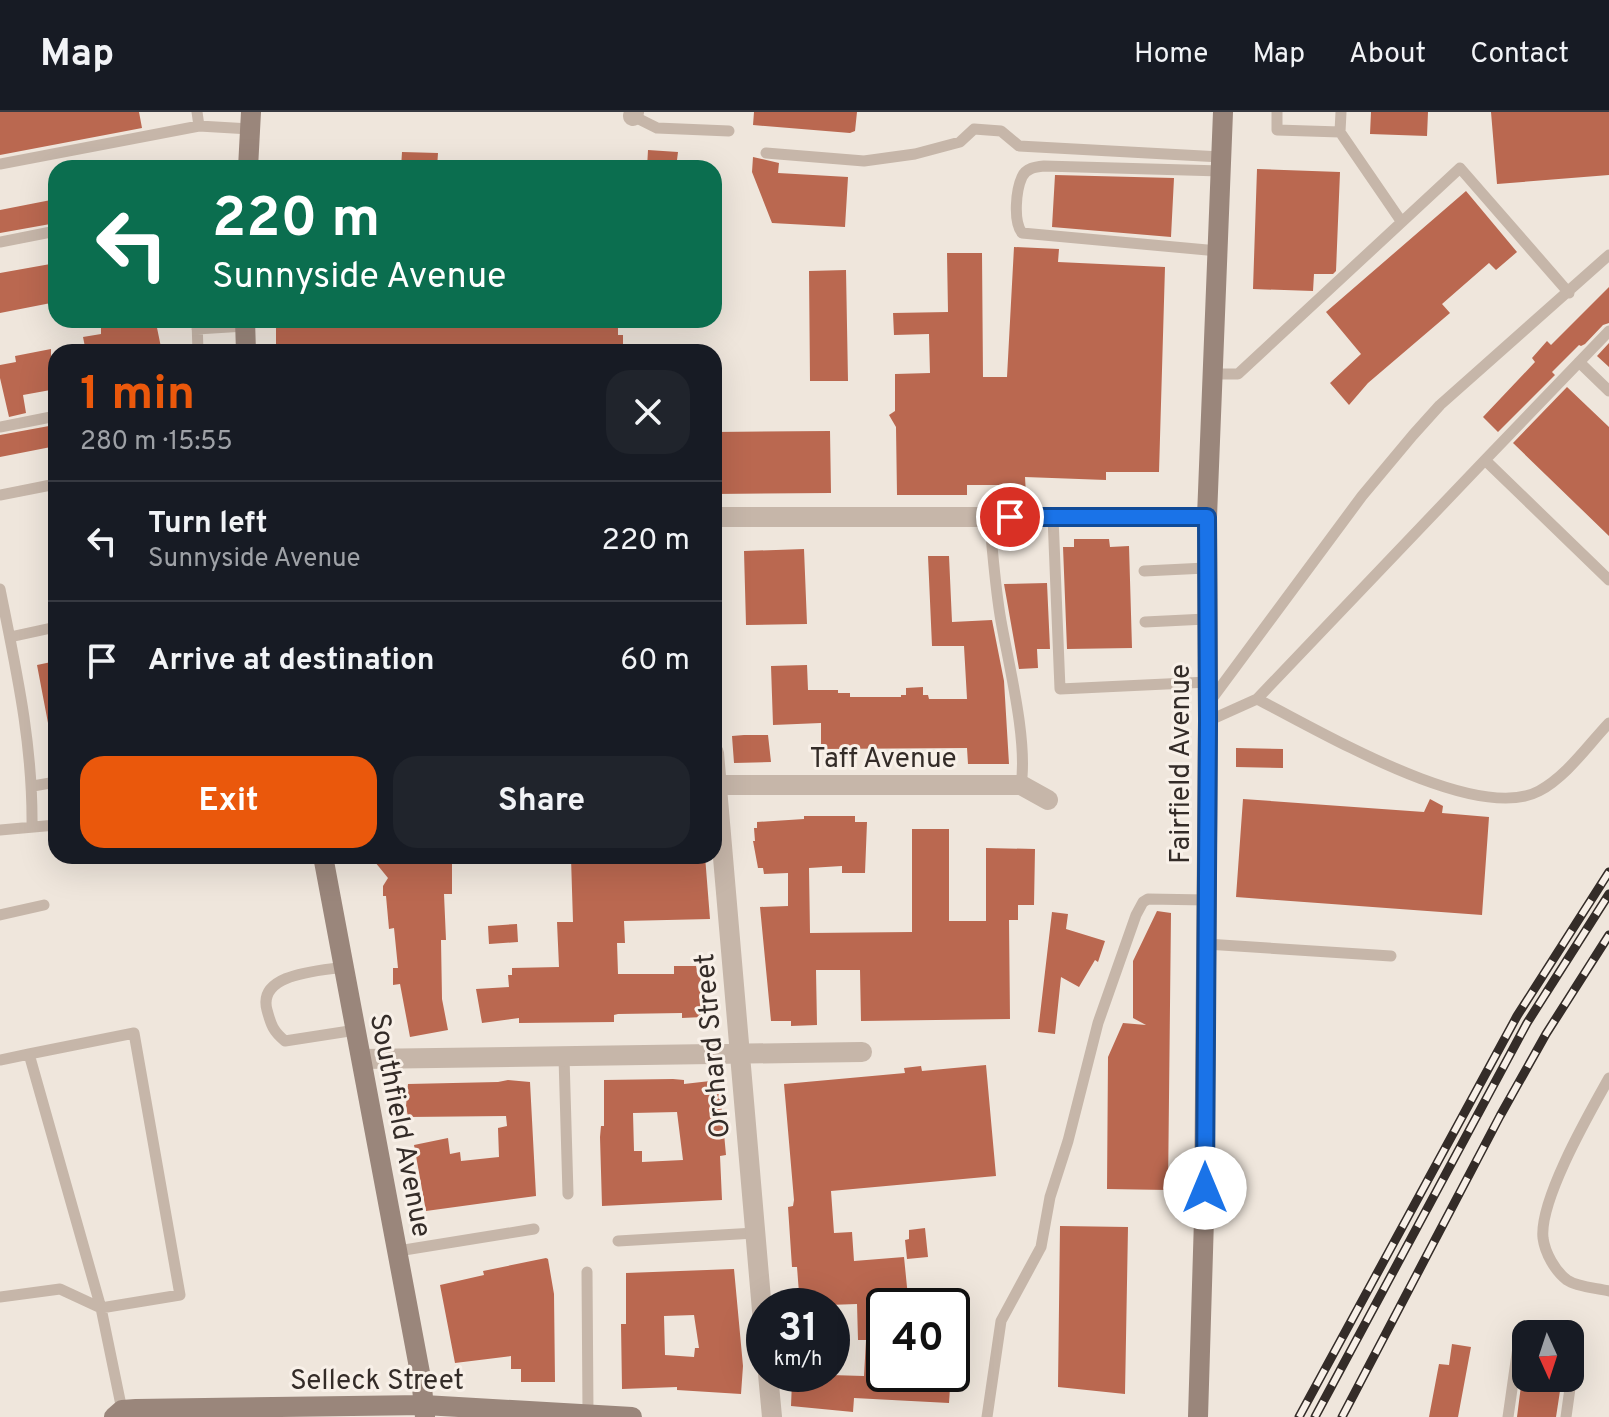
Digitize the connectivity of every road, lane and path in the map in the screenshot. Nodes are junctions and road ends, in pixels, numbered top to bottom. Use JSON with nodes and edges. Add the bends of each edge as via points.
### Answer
{"nodes":[{"id":1,"x":197,"y":112,"type":"edge"},
{"id":2,"x":1223,"y":112,"type":"edge"},
{"id":3,"x":1277,"y":112,"type":"edge"},
{"id":4,"x":1341,"y":112,"type":"edge"},
{"id":5,"x":633,"y":114,"type":"edge"},
{"id":6,"x":251,"y":120,"type":"edge"},
{"id":7,"x":199,"y":126,"type":"junction"},
{"id":8,"x":729,"y":131,"type":"dead end"},
{"id":9,"x":1340,"y":132,"type":"junction"},
{"id":10,"x":766,"y":153,"type":"dead end"},
{"id":11,"x":248,"y":160,"type":"edge"},
{"id":12,"x":0,"y":164,"type":"edge"},
{"id":13,"x":1221,"y":164,"type":"junction"},
{"id":14,"x":1401,"y":221,"type":"junction"},
{"id":15,"x":48,"y":233,"type":"edge"},
{"id":16,"x":0,"y":242,"type":"edge"},
{"id":17,"x":1218,"y":251,"type":"junction"},
{"id":18,"x":1609,"y":255,"type":"edge"},
{"id":19,"x":1569,"y":293,"type":"junction"},
{"id":20,"x":1609,"y":331,"type":"edge"},
{"id":21,"x":1579,"y":362,"type":"junction"},
{"id":22,"x":1213,"y":374,"type":"junction"},
{"id":23,"x":1609,"y":391,"type":"edge"},
{"id":24,"x":48,"y":418,"type":"edge"},
{"id":25,"x":0,"y":427,"type":"edge"},
{"id":26,"x":1485,"y":460,"type":"junction"},
{"id":27,"x":48,"y":486,"type":"edge"},
{"id":28,"x":0,"y":495,"type":"edge"},
{"id":29,"x":722,"y":517,"type":"edge"},
{"id":30,"x":989,"y":517,"type":"junction"},
{"id":31,"x":1053,"y":517,"type":"junction"},
{"id":32,"x":1207,"y":517,"type":"junction"},
{"id":33,"x":1206,"y":568,"type":"junction"},
{"id":34,"x":1144,"y":571,"type":"dead end"},
{"id":35,"x":1609,"y":580,"type":"edge"},
{"id":36,"x":0,"y":589,"type":"edge"},
{"id":37,"x":1,"y":603,"type":"edge"},
{"id":38,"x":1206,"y":619,"type":"junction"},
{"id":39,"x":1145,"y":622,"type":"dead end"},
{"id":40,"x":48,"y":629,"type":"edge"},
{"id":41,"x":10,"y":637,"type":"junction"},
{"id":42,"x":1208,"y":682,"type":"junction"},
{"id":43,"x":1257,"y":699,"type":"junction"},
{"id":44,"x":1208,"y":712,"type":"junction"},
{"id":45,"x":1609,"y":723,"type":"edge"},
{"id":46,"x":48,"y":783,"type":"edge"},
{"id":47,"x":722,"y":785,"type":"edge"},
{"id":48,"x":1021,"y":785,"type":"junction"},
{"id":49,"x":33,"y":786,"type":"junction"},
{"id":50,"x":1048,"y":800,"type":"dead end"},
{"id":51,"x":48,"y":826,"type":"edge"},
{"id":52,"x":32,"y":827,"type":"junction"},
{"id":53,"x":0,"y":830,"type":"edge"},
{"id":54,"x":722,"y":852,"type":"edge"},
{"id":55,"x":325,"y":864,"type":"edge"},
{"id":56,"x":1207,"y":900,"type":"junction"},
{"id":57,"x":44,"y":905,"type":"dead end"},
{"id":58,"x":0,"y":915,"type":"edge"},
{"id":59,"x":1206,"y":944,"type":"junction"},
{"id":60,"x":1391,"y":956,"type":"dead end"},
{"id":61,"x":344,"y":967,"type":"junction"},
{"id":62,"x":356,"y":1030,"type":"junction"},
{"id":63,"x":862,"y":1052,"type":"dead end"},
{"id":64,"x":29,"y":1054,"type":"junction"},
{"id":65,"x":740,"y":1054,"type":"junction"},
{"id":66,"x":564,"y":1057,"type":"junction"},
{"id":67,"x":362,"y":1059,"type":"junction"},
{"id":68,"x":0,"y":1060,"type":"edge"},
{"id":69,"x":1609,"y":1078,"type":"edge"},
{"id":70,"x":568,"y":1194,"type":"dead end"},
{"id":71,"x":534,"y":1229,"type":"dead end"},
{"id":72,"x":755,"y":1233,"type":"junction"},
{"id":73,"x":618,"y":1241,"type":"dead end"},
{"id":74,"x":398,"y":1251,"type":"junction"},
{"id":75,"x":587,"y":1272,"type":"dead end"},
{"id":76,"x":760,"y":1288,"type":"edge"},
{"id":77,"x":1609,"y":1291,"type":"edge"},
{"id":78,"x":0,"y":1297,"type":"edge"},
{"id":79,"x":101,"y":1308,"type":"junction"},
{"id":80,"x":1512,"y":1389,"type":"edge"},
{"id":81,"x":770,"y":1392,"type":"edge"},
{"id":82,"x":1569,"y":1392,"type":"edge"},
{"id":83,"x":425,"y":1411,"type":"edge"},
{"id":84,"x":327,"y":1412,"type":"edge"},
{"id":85,"x":524,"y":1413,"type":"edge"},
{"id":86,"x":588,"y":1413,"type":"junction"},
{"id":87,"x":118,"y":1414,"type":"edge"},
{"id":88,"x":632,"y":1417,"type":"edge"},
{"id":89,"x":772,"y":1417,"type":"edge"},
{"id":90,"x":987,"y":1417,"type":"edge"},
{"id":91,"x":1198,"y":1417,"type":"edge"},
{"id":92,"x":1508,"y":1417,"type":"edge"},
{"id":93,"x":1566,"y":1417,"type":"edge"}],
"edges":[{"from":1,"to":7,"type":"lane"},
{"from":2,"to":13,"type":"street","name":"Fairfield Avenue"},
{"from":3,"to":9,"type":"lane","via":[[1277,130]]},
{"from":4,"to":9,"type":"lane"},
{"from":5,"to":8,"type":"lane","via":[[657,128]]},
{"from":6,"to":7,"type":"lane"},
{"from":6,"to":11,"type":"street"},
{"from":7,"to":12,"type":"lane"},
{"from":9,"to":14,"type":"lane"},
{"from":10,"to":13,"type":"lane","via":[[864,161],[960,142],[974,129],[1001,131],[1019,146]]},
{"from":13,"to":17,"type":"street","name":"Fairfield Avenue"},
{"from":13,"to":17,"type":"lane","via":[[1030,168],[1022,176],[1015,217],[1022,233]]},
{"from":14,"to":19,"type":"lane","via":[[1460,168]]},
{"from":14,"to":22,"type":"lane","via":[[1238,374]]},
{"from":15,"to":16,"type":"lane"},
{"from":17,"to":22,"type":"street","name":"Fairfield Avenue"},
{"from":18,"to":19,"type":"lane"},
{"from":19,"to":44,"type":"lane","via":[[1440,405],[1413,435],[1362,496]]},
{"from":20,"to":21,"type":"lane"},
{"from":21,"to":23,"type":"lane"},
{"from":21,"to":26,"type":"lane"},
{"from":22,"to":32,"type":"street","name":"Fairfield Avenue"},
{"from":24,"to":25,"type":"lane"},
{"from":26,"to":35,"type":"lane"},
{"from":26,"to":43,"type":"lane"},
{"from":27,"to":28,"type":"lane"},
{"from":29,"to":30,"type":"street"},
{"from":30,"to":31,"type":"street"},
{"from":30,"to":48,"type":"lane","via":[[1020,740]]},
{"from":31,"to":32,"type":"street"},
{"from":31,"to":42,"type":"lane","via":[[1060,689]]},
{"from":32,"to":33,"type":"street","name":"Fairfield Avenue"},
{"from":33,"to":34,"type":"lane"},
{"from":33,"to":38,"type":"street","name":"Fairfield Avenue"},
{"from":36,"to":37,"type":"lane"},
{"from":37,"to":41,"type":"lane"},
{"from":38,"to":39,"type":"lane"},
{"from":38,"to":42,"type":"street","name":"Fairfield Avenue"},
{"from":40,"to":41,"type":"lane"},
{"from":41,"to":49,"type":"lane"},
{"from":42,"to":44,"type":"street","name":"Fairfield Avenue"},
{"from":43,"to":44,"type":"lane"},
{"from":43,"to":45,"type":"lane","via":[[1413,775],[1477,796],[1501,798],[1538,792]]},
{"from":44,"to":56,"type":"street","name":"Fairfield Avenue"},
{"from":46,"to":49,"type":"lane"},
{"from":47,"to":48,"type":"street","name":"Taff Avenue"},
{"from":48,"to":50,"type":"street","name":"Taff Avenue"},
{"from":49,"to":52,"type":"lane"},
{"from":51,"to":52,"type":"lane"},
{"from":52,"to":53,"type":"lane"},
{"from":54,"to":65,"type":"street","name":"Orchard Street"},
{"from":55,"to":61,"type":"street","name":"Southfield Avenue"},
{"from":56,"to":59,"type":"street","name":"Fairfield Avenue"},
{"from":56,"to":90,"type":"lane","via":[[1148,899],[1136,915],[1098,1023],[1041,1247],[1001,1321]]},
{"from":57,"to":58,"type":"lane"},
{"from":59,"to":60,"type":"lane"},
{"from":59,"to":91,"type":"street","name":"Fairfield Avenue"},
{"from":61,"to":62,"type":"street","name":"Southfield Avenue"},
{"from":61,"to":62,"type":"lane","via":[[279,980],[268,990],[265,1003],[273,1031],[285,1041]]},
{"from":62,"to":67,"type":"street","name":"Southfield Avenue"},
{"from":63,"to":65,"type":"street"},
{"from":64,"to":68,"type":"lane"},
{"from":64,"to":79,"type":"lane"},
{"from":64,"to":79,"type":"lane","via":[[134,1033],[180,1295]]},
{"from":65,"to":66,"type":"street"},
{"from":65,"to":72,"type":"street","name":"Orchard Street"},
{"from":66,"to":67,"type":"street"},
{"from":66,"to":70,"type":"lane"},
{"from":67,"to":74,"type":"street","name":"Southfield Avenue"},
{"from":69,"to":77,"type":"lane","via":[[1570,1149],[1543,1237],[1551,1261],[1569,1281]]},
{"from":71,"to":74,"type":"lane"},
{"from":72,"to":73,"type":"lane"},
{"from":72,"to":76,"type":"street","name":"Orchard Street"},
{"from":74,"to":83,"type":"street","name":"Southfield Avenue"},
{"from":75,"to":86,"type":"lane"},
{"from":78,"to":79,"type":"lane","via":[[60,1289]]},
{"from":79,"to":87,"type":"lane"},
{"from":80,"to":92,"type":"lane"},
{"from":81,"to":89,"type":"street"},
{"from":82,"to":93,"type":"lane"},
{"from":83,"to":84,"type":"street","name":"Selleck Street"},
{"from":83,"to":85,"type":"street","name":"Selleck Street"},
{"from":84,"to":87,"type":"street","name":"Selleck Street"},
{"from":85,"to":86,"type":"street","name":"Selleck Street"},
{"from":86,"to":88,"type":"street","name":"Selleck Street"}]}
